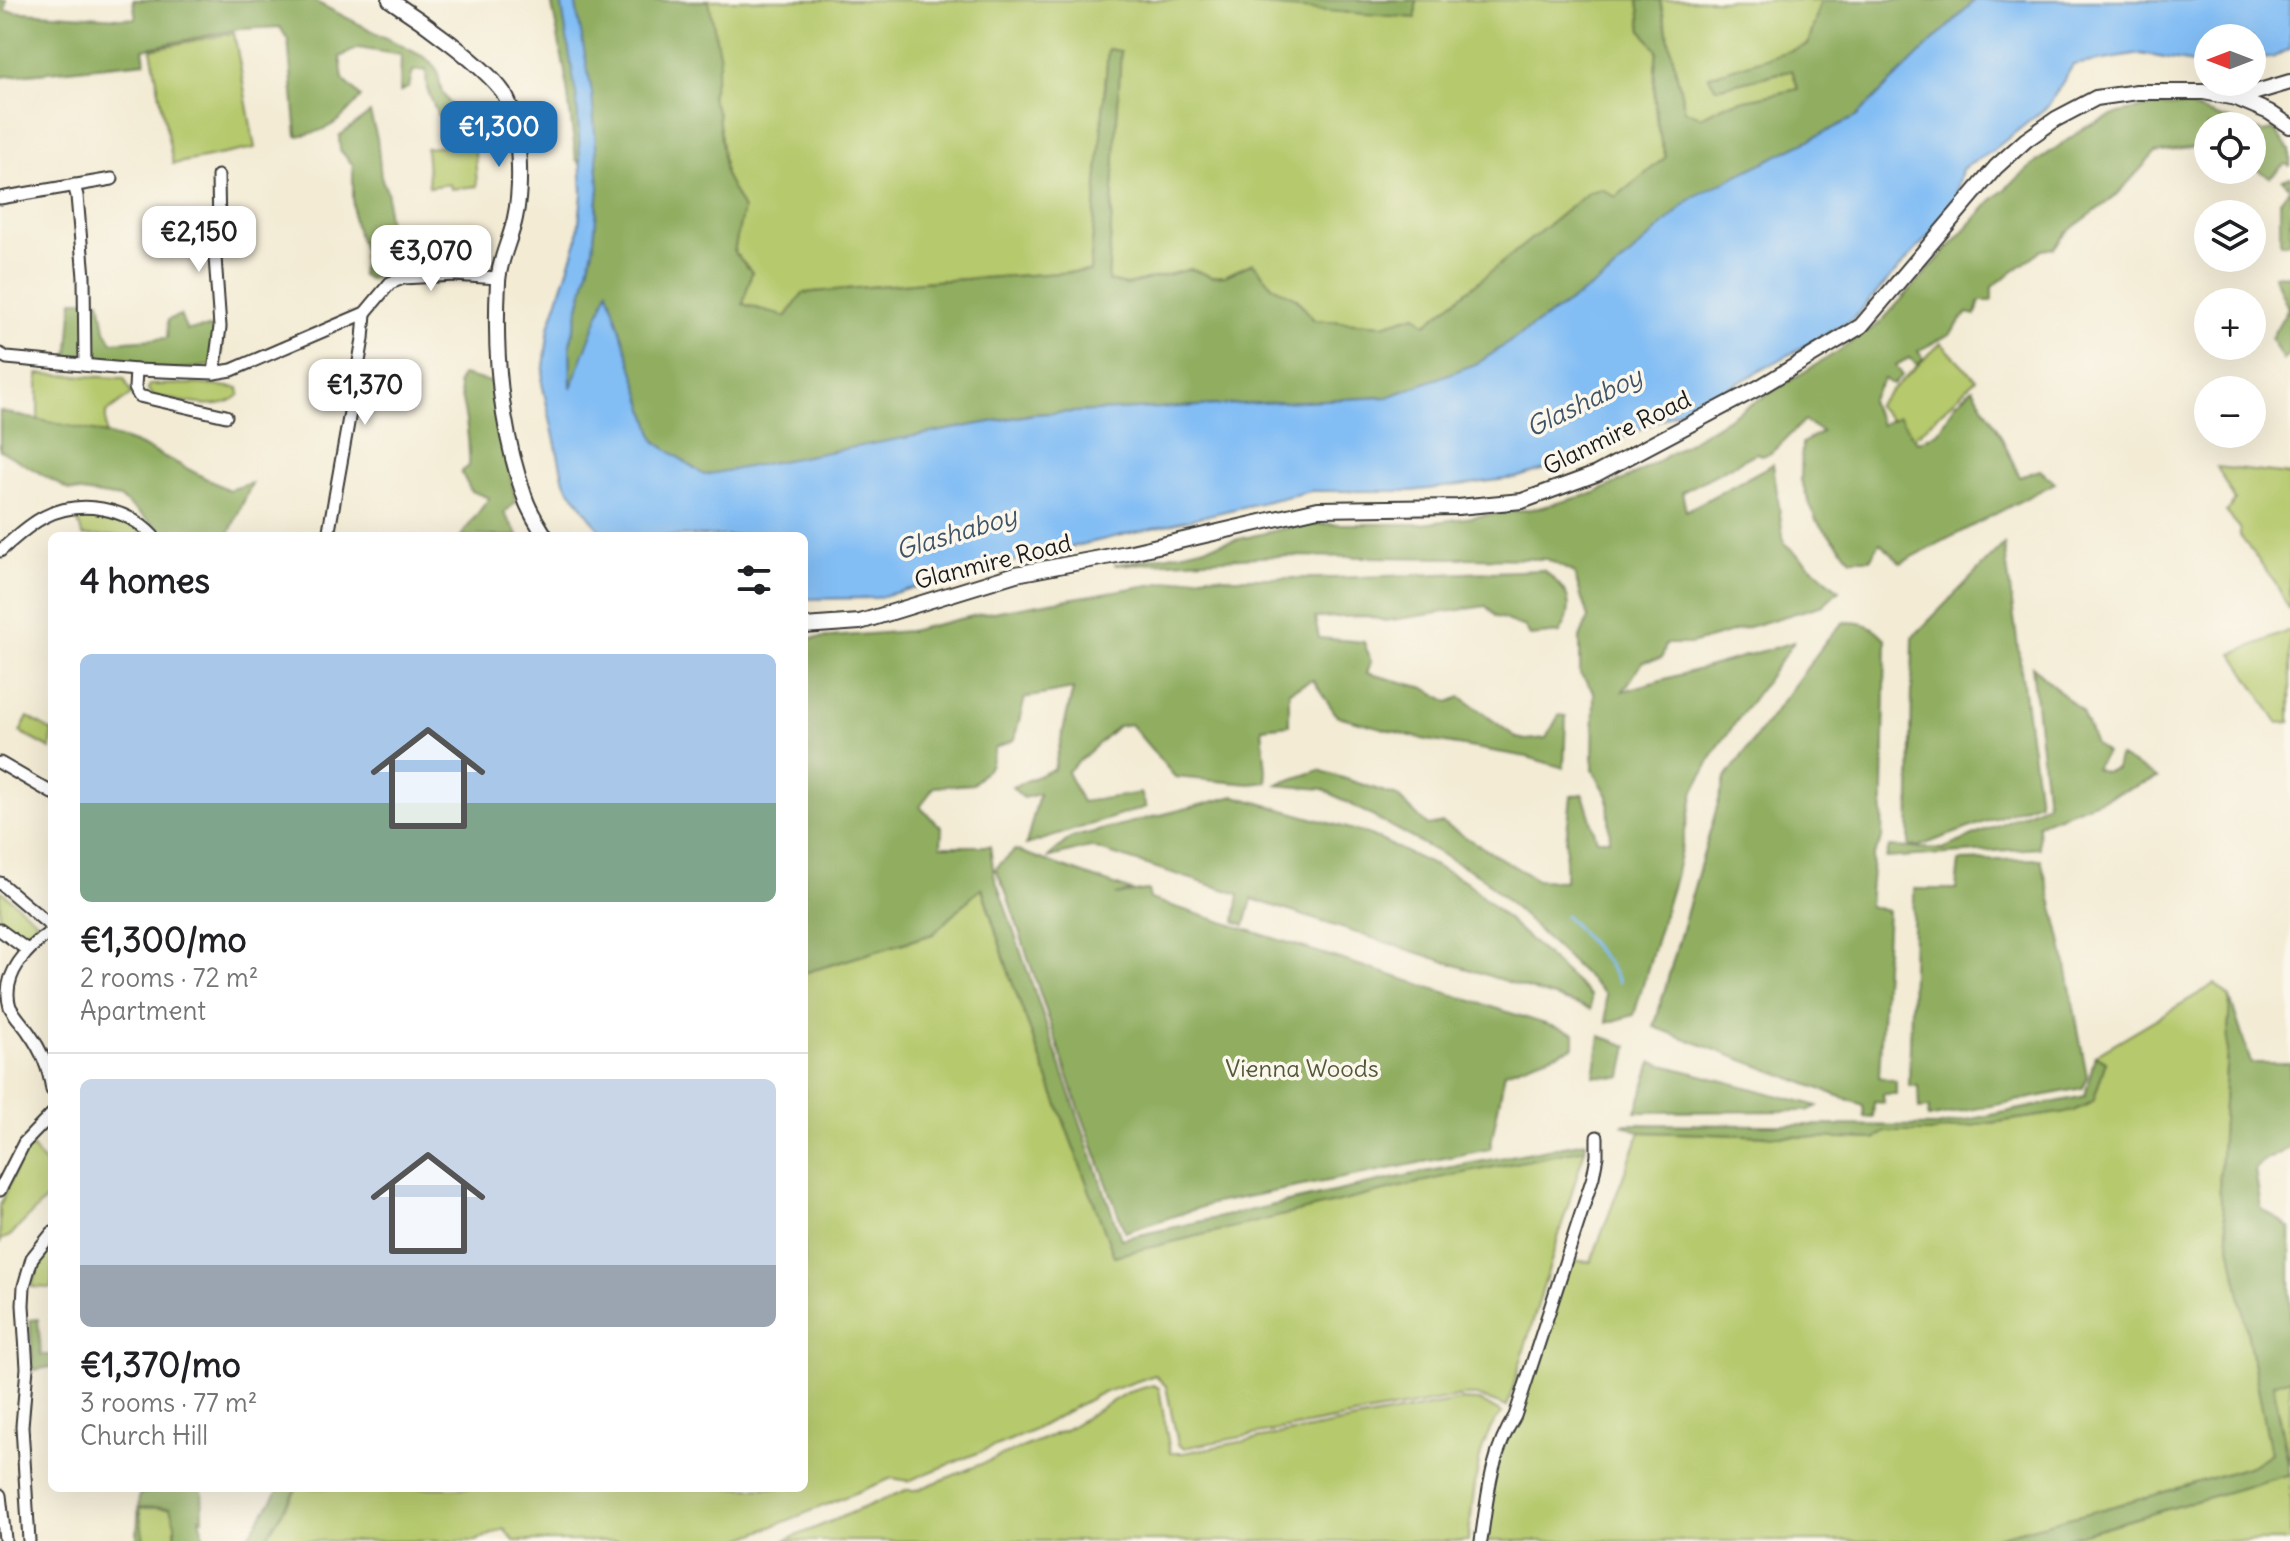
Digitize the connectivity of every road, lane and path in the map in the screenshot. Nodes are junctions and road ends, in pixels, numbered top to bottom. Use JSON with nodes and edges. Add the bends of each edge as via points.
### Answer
{"nodes":[{"id":1,"x":390,"y":0,"type":"edge"},
{"id":2,"x":2290,"y":82,"type":"edge"},
{"id":3,"x":2236,"y":98,"type":"junction"},
{"id":4,"x":2290,"y":126,"type":"edge"},
{"id":5,"x":218,"y":176,"type":"dead end"},
{"id":6,"x":112,"y":179,"type":"dead end"},
{"id":7,"x":74,"y":185,"type":"junction"},
{"id":8,"x":0,"y":198,"type":"edge"},
{"id":9,"x":498,"y":278,"type":"junction"},
{"id":10,"x":365,"y":313,"type":"junction"},
{"id":11,"x":0,"y":354,"type":"edge"},
{"id":12,"x":85,"y":365,"type":"junction"},
{"id":13,"x":136,"y":370,"type":"junction"},
{"id":14,"x":214,"y":373,"type":"junction"},
{"id":15,"x":226,"y":416,"type":"dead end"},
{"id":16,"x":148,"y":532,"type":"edge"},
{"id":17,"x":329,"y":532,"type":"edge"},
{"id":18,"x":543,"y":532,"type":"edge"},
{"id":19,"x":0,"y":551,"type":"edge"},
{"id":20,"x":808,"y":626,"type":"edge"},
{"id":21,"x":0,"y":763,"type":"edge"},
{"id":22,"x":48,"y":791,"type":"edge"},
{"id":23,"x":0,"y":883,"type":"edge"},
{"id":24,"x":48,"y":925,"type":"edge"},
{"id":25,"x":0,"y":930,"type":"edge"},
{"id":26,"x":48,"y":932,"type":"edge"},
{"id":27,"x":26,"y":949,"type":"junction"},
{"id":28,"x":4,"y":1005,"type":"edge"},
{"id":29,"x":48,"y":1064,"type":"edge"},
{"id":30,"x":48,"y":1118,"type":"edge"},
{"id":31,"x":1597,"y":1137,"type":"dead end"},
{"id":32,"x":0,"y":1190,"type":"edge"},
{"id":33,"x":48,"y":1238,"type":"edge"},
{"id":34,"x":0,"y":1495,"type":"edge"},
{"id":35,"x":5,"y":1539,"type":"dead end"},
{"id":36,"x":29,"y":1541,"type":"edge"},
{"id":37,"x":1481,"y":1541,"type":"edge"}],
"edges":[{"from":1,"to":9,"type":"main road","via":[[474,62],[507,102],[519,179],[516,216]]},
{"from":2,"to":3,"type":"main road"},
{"from":3,"to":4,"type":"main road","name":"Glanmire Road"},
{"from":3,"to":20,"type":"main road","name":"Glanmire Road","via":[[2204,92],[2137,92],[2096,98],[2056,119],[1996,167],[1861,326],[1760,387],[1596,474],[1522,501],[1318,509],[1016,574],[860,622]]},
{"from":5,"to":14,"type":"street","via":[[215,257],[220,327]]},
{"from":6,"to":7,"type":"street"},
{"from":7,"to":8,"type":"street"},
{"from":7,"to":12,"type":"street","via":[[84,277]]},
{"from":9,"to":10,"type":"street","via":[[403,278],[390,283]]},
{"from":9,"to":18,"type":"main road","via":[[501,401],[526,501]]},
{"from":10,"to":14,"type":"street","via":[[249,365]]},
{"from":10,"to":17,"type":"street"},
{"from":11,"to":12,"type":"street"},
{"from":12,"to":13,"type":"street"},
{"from":13,"to":14,"type":"street"},
{"from":13,"to":15,"type":"street","via":[[139,396]]},
{"from":16,"to":19,"type":"street","via":[[98,507],[66,509],[44,517]]},
{"from":21,"to":22,"type":"street"},
{"from":23,"to":24,"type":"street"},
{"from":25,"to":27,"type":"street"},
{"from":26,"to":27,"type":"street"},
{"from":27,"to":28,"type":"street","via":[[16,963]]},
{"from":28,"to":29,"type":"street"},
{"from":30,"to":32,"type":"street","via":[[24,1143]]},
{"from":31,"to":37,"type":"street","via":[[1593,1177],[1515,1416],[1493,1463]]},
{"from":33,"to":36,"type":"street","via":[[32,1258],[24,1286],[27,1368],[22,1426]]},
{"from":34,"to":35,"type":"street"}]}
